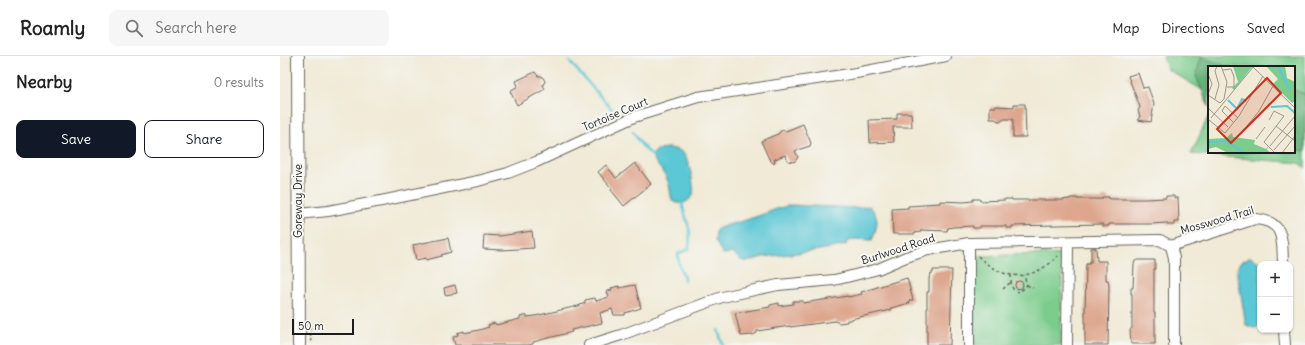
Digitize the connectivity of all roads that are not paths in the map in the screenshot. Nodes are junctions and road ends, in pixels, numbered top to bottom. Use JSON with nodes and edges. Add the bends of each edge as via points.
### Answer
{"nodes":[{"id":1,"x":298,"y":56,"type":"edge"},
{"id":2,"x":946,"y":56,"type":"edge"},
{"id":3,"x":298,"y":214,"type":"junction"},
{"id":4,"x":1068,"y":242,"type":"junction"},
{"id":5,"x":970,"y":243,"type":"junction"},
{"id":6,"x":1171,"y":246,"type":"junction"},
{"id":7,"x":1283,"y":261,"type":"edge"},
{"id":8,"x":1284,"y":333,"type":"edge"},
{"id":9,"x":623,"y":340,"type":"edge"},
{"id":10,"x":299,"y":345,"type":"edge"},
{"id":11,"x":589,"y":345,"type":"edge"},
{"id":12,"x":968,"y":345,"type":"edge"},
{"id":13,"x":1067,"y":345,"type":"edge"},
{"id":14,"x":1174,"y":345,"type":"edge"},
{"id":15,"x":1285,"y":345,"type":"edge"}],
"edges":[{"from":1,"to":3,"type":"street","name":"Goreway Drive"},
{"from":2,"to":3,"type":"street","name":"Tortoise Court","via":[[856,74],[698,97],[634,117],[508,173],[381,201]]},
{"from":3,"to":10,"type":"street","name":"Goreway Drive"},
{"from":4,"to":5,"type":"street","name":"Burlwood Road"},
{"from":4,"to":6,"type":"street","name":"Burlwood Road","via":[[1160,240]]},
{"from":4,"to":13,"type":"street"},
{"from":5,"to":9,"type":"street","name":"Burlwood Road","via":[[922,252],[878,269],[847,277],[778,285],[722,297]]},
{"from":5,"to":12,"type":"street"},
{"from":6,"to":7,"type":"street","name":"Mosswood Trail","via":[[1255,220],[1265,220],[1280,231]]},
{"from":6,"to":14,"type":"street","via":[[1174,258]]},
{"from":8,"to":15,"type":"street"},
{"from":9,"to":11,"type":"street","name":"Burlwood Road"}]}
